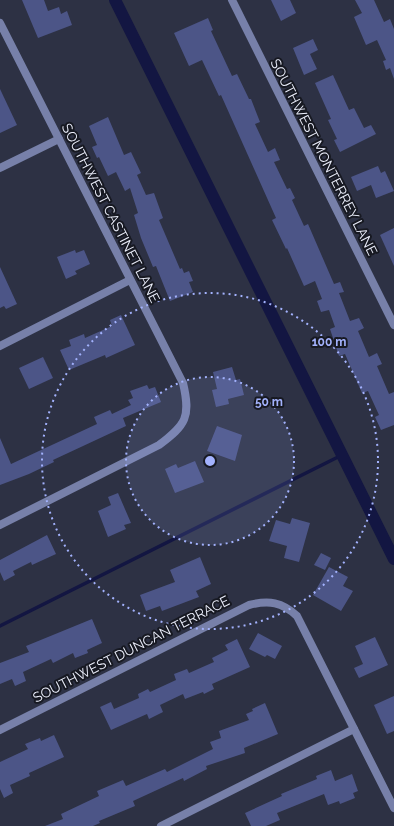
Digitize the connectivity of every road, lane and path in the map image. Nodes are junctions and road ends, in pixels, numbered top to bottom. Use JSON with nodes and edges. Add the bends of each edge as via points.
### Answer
{"nodes":[{"id":1,"x":232,"y":0,"type":"edge"},
{"id":2,"x":0,"y":23,"type":"edge"},
{"id":3,"x":59,"y":138,"type":"junction"},
{"id":4,"x":0,"y":168,"type":"edge"},
{"id":5,"x":130,"y":280,"type":"junction"},
{"id":6,"x":394,"y":325,"type":"edge"},
{"id":7,"x":0,"y":346,"type":"edge"},
{"id":8,"x":0,"y":525,"type":"edge"},
{"id":9,"x":354,"y":729,"type":"junction"},
{"id":10,"x":0,"y":730,"type":"edge"},
{"id":11,"x":394,"y":808,"type":"edge"},
{"id":12,"x":162,"y":826,"type":"edge"}],
"edges":[{"from":1,"to":6,"type":"street","name":"SOUTHWEST MONTERREY LANE"},
{"from":2,"to":3,"type":"street","name":"SOUTHWEST CASTINET LANE"},
{"from":3,"to":4,"type":"street"},
{"from":3,"to":5,"type":"street","name":"SOUTHWEST CASTINET LANE"},
{"from":5,"to":7,"type":"street"},
{"from":5,"to":8,"type":"street","name":"SOUTHWEST CASTINET LANE","via":[[183,384],[187,400],[186,418],[178,432],[159,446]]},
{"from":9,"to":10,"type":"street","name":"SOUTHWEST DUNCAN TERRACE","via":[[297,616],[277,603],[264,602],[250,605]]},
{"from":9,"to":11,"type":"street"},
{"from":9,"to":12,"type":"street"}]}
